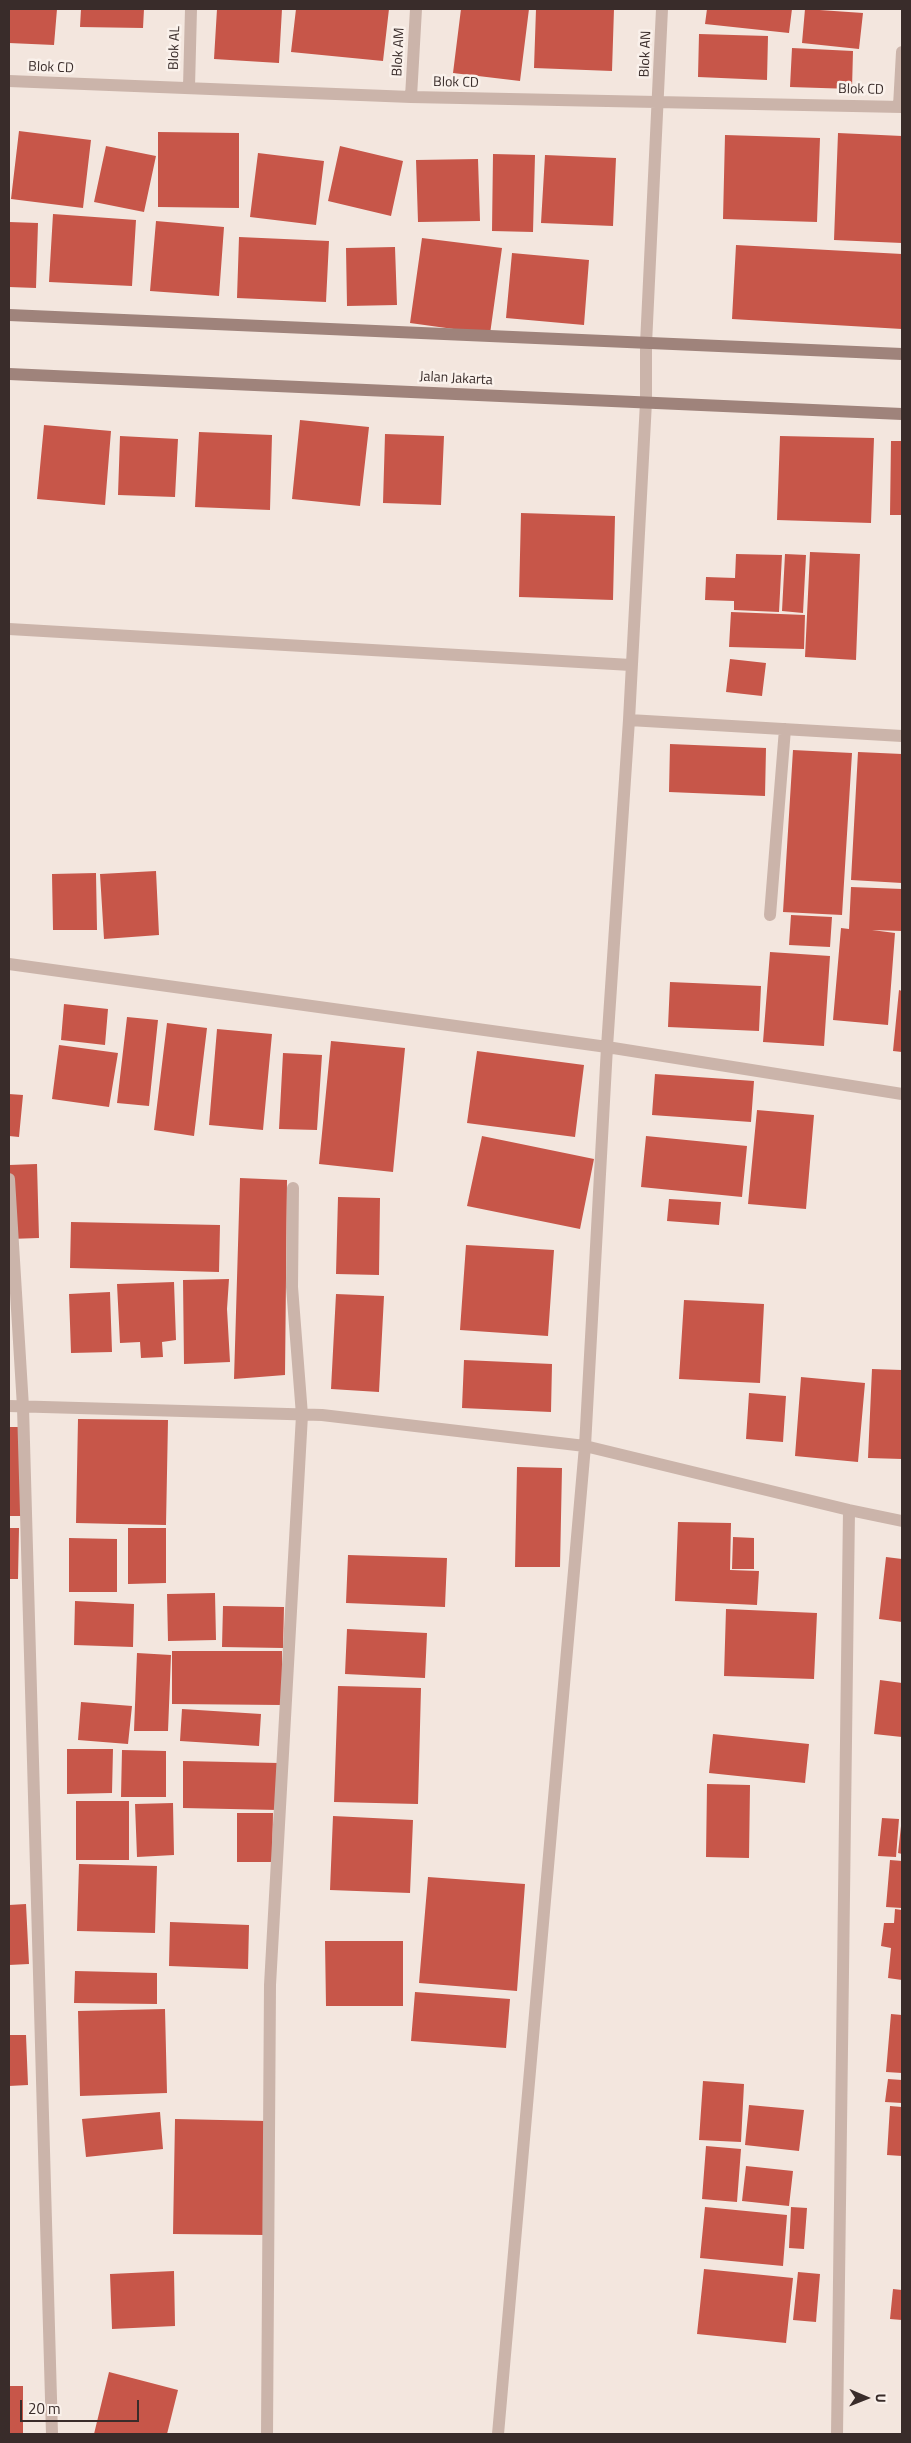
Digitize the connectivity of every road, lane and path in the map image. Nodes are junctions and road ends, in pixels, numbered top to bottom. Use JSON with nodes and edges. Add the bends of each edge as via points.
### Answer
{"nodes":[{"id":1,"x":191,"y":9,"type":"edge"},
{"id":2,"x":416,"y":9,"type":"edge"},
{"id":3,"x":662,"y":9,"type":"edge"},
{"id":4,"x":902,"y":52,"type":"edge"},
{"id":5,"x":9,"y":81,"type":"edge"},
{"id":6,"x":189,"y":88,"type":"junction"},
{"id":7,"x":411,"y":97,"type":"junction"},
{"id":8,"x":659,"y":100,"type":"junction"},
{"id":9,"x":901,"y":107,"type":"edge"},
{"id":10,"x":9,"y":315,"type":"edge"},
{"id":11,"x":646,"y":344,"type":"junction"},
{"id":12,"x":902,"y":354,"type":"edge"},
{"id":13,"x":9,"y":374,"type":"edge"},
{"id":14,"x":646,"y":402,"type":"junction"},
{"id":15,"x":902,"y":414,"type":"edge"},
{"id":16,"x":9,"y":629,"type":"edge"},
{"id":17,"x":631,"y":665,"type":"junction"},
{"id":18,"x":629,"y":720,"type":"junction"},
{"id":19,"x":785,"y":729,"type":"junction"},
{"id":20,"x":902,"y":736,"type":"edge"},
{"id":21,"x":770,"y":915,"type":"dead end"},
{"id":22,"x":9,"y":964,"type":"edge"},
{"id":23,"x":607,"y":1047,"type":"junction"},
{"id":24,"x":902,"y":1094,"type":"edge"},
{"id":25,"x":9,"y":1179,"type":"edge"},
{"id":26,"x":293,"y":1188,"type":"dead end"},
{"id":27,"x":9,"y":1406,"type":"edge"},
{"id":28,"x":23,"y":1407,"type":"junction"},
{"id":29,"x":302,"y":1415,"type":"junction"},
{"id":30,"x":585,"y":1446,"type":"junction"},
{"id":31,"x":849,"y":1510,"type":"junction"},
{"id":32,"x":902,"y":1521,"type":"edge"},
{"id":33,"x":52,"y":2434,"type":"edge"},
{"id":34,"x":267,"y":2434,"type":"edge"},
{"id":35,"x":498,"y":2434,"type":"edge"},
{"id":36,"x":837,"y":2434,"type":"edge"}],
"edges":[{"from":1,"to":6,"type":"street","name":"Blok AL"},
{"from":2,"to":7,"type":"street","name":"Blok AM"},
{"from":3,"to":8,"type":"street","name":"Blok AN"},
{"from":4,"to":9,"type":"street"},
{"from":5,"to":6,"type":"street","name":"Blok CD"},
{"from":6,"to":7,"type":"street","name":"Blok CD"},
{"from":7,"to":8,"type":"street","name":"Blok CD"},
{"from":8,"to":9,"type":"street","name":"Blok CD"},
{"from":8,"to":11,"type":"street","name":"Blok AN"},
{"from":10,"to":11,"type":"main road"},
{"from":11,"to":12,"type":"main road"},
{"from":11,"to":14,"type":"street","name":"Blok AN"},
{"from":13,"to":14,"type":"main road","name":"Jalan Jakarta"},
{"from":14,"to":15,"type":"main road","name":"Jalan Jakarta"},
{"from":14,"to":17,"type":"street","name":"Blok AN"},
{"from":16,"to":17,"type":"street"},
{"from":17,"to":18,"type":"street","name":"Blok AN"},
{"from":18,"to":19,"type":"street"},
{"from":18,"to":23,"type":"street","name":"Blok AN"},
{"from":19,"to":20,"type":"street"},
{"from":19,"to":21,"type":"street"},
{"from":22,"to":23,"type":"street"},
{"from":23,"to":24,"type":"street"},
{"from":23,"to":30,"type":"street","name":"Blok AN"},
{"from":25,"to":28,"type":"street"},
{"from":26,"to":29,"type":"street","via":[[292,1287]]},
{"from":27,"to":28,"type":"street"},
{"from":28,"to":29,"type":"street"},
{"from":28,"to":33,"type":"street"},
{"from":29,"to":30,"type":"street"},
{"from":29,"to":34,"type":"street","via":[[270,1985]]},
{"from":30,"to":31,"type":"street"},
{"from":30,"to":35,"type":"street","name":"Blok AN"},
{"from":31,"to":32,"type":"street"},
{"from":31,"to":36,"type":"street"}]}
